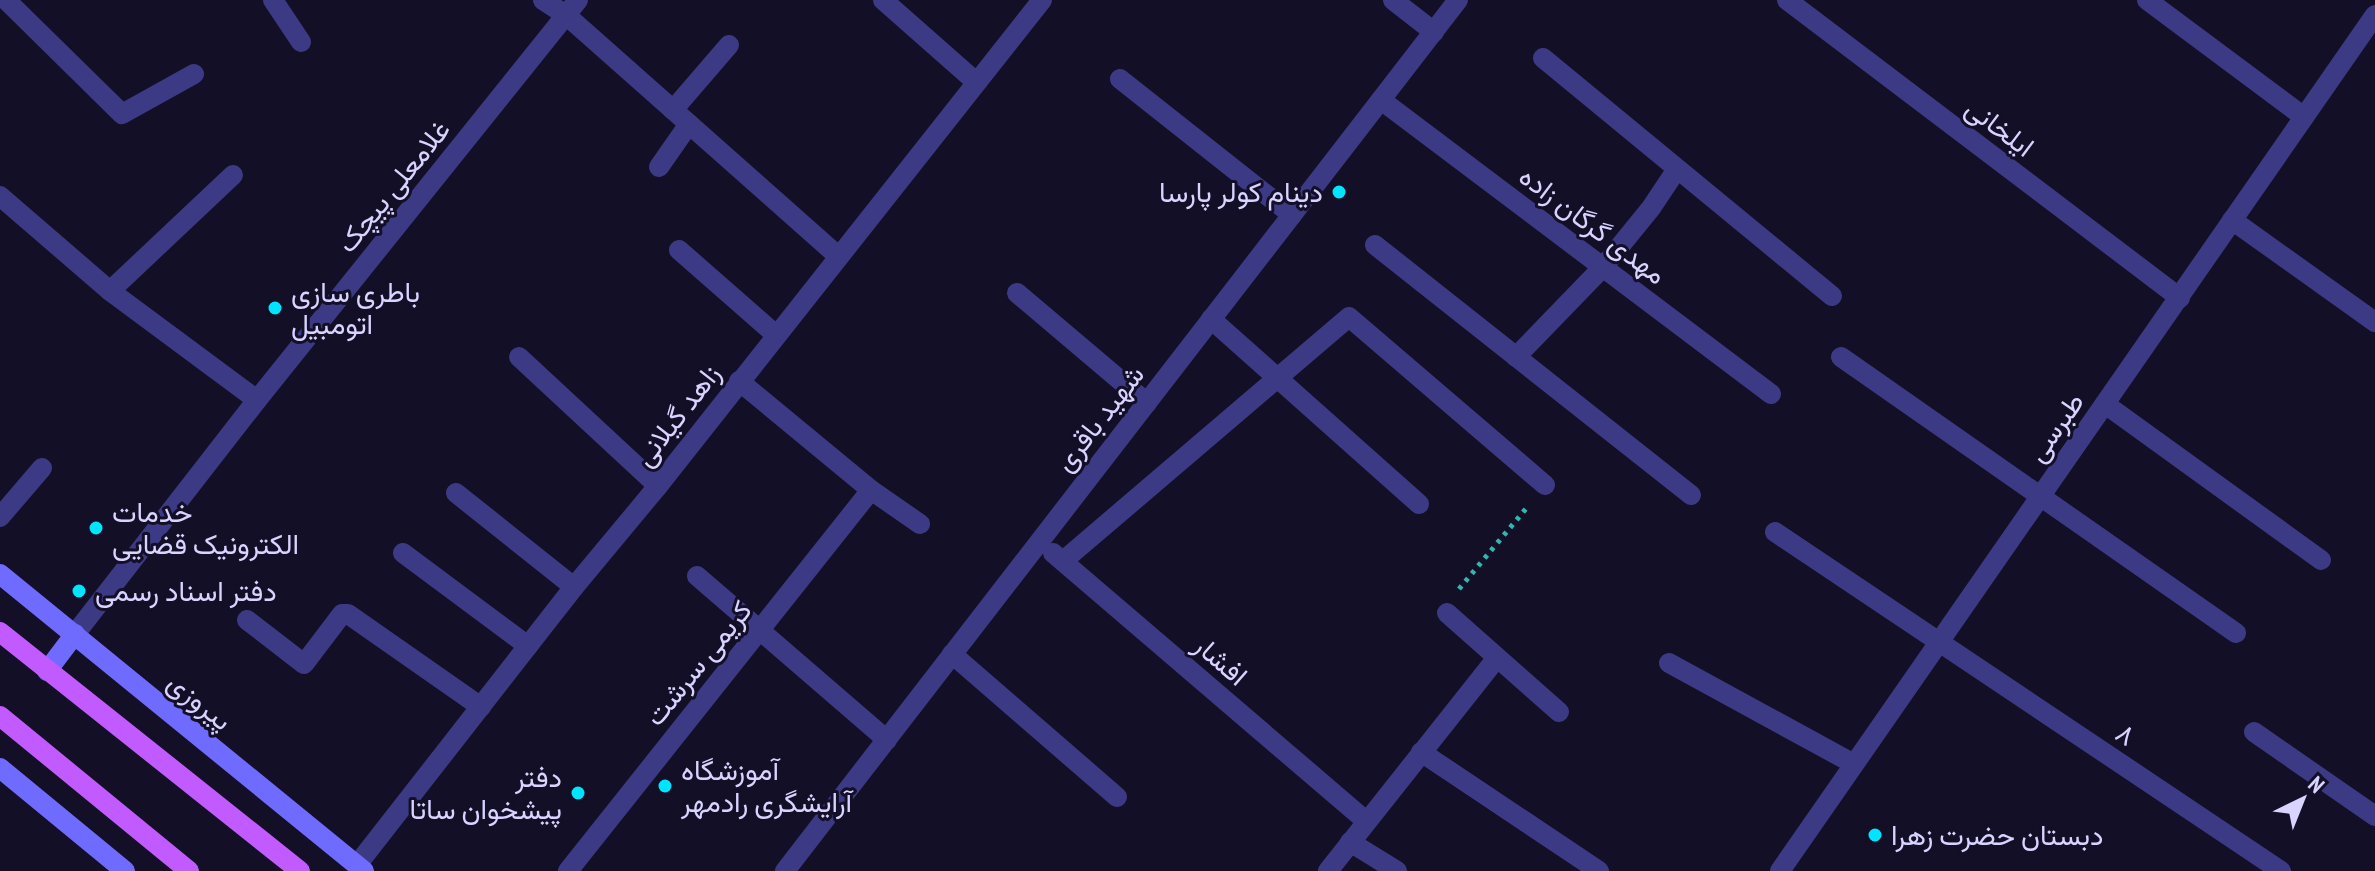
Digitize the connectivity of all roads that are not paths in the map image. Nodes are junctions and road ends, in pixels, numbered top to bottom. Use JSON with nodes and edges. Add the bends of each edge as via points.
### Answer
{"nodes":[{"id":1,"x":6,"y":0,"type":"edge"},
{"id":2,"x":273,"y":0,"type":"edge"},
{"id":3,"x":543,"y":0,"type":"edge"},
{"id":4,"x":883,"y":0,"type":"edge"},
{"id":5,"x":1042,"y":0,"type":"edge"},
{"id":6,"x":1393,"y":0,"type":"edge"},
{"id":7,"x":1458,"y":0,"type":"edge"},
{"id":8,"x":1787,"y":0,"type":"edge"},
{"id":9,"x":2147,"y":0,"type":"edge"},
{"id":10,"x":572,"y":8,"type":"edge"},
{"id":11,"x":2375,"y":15,"type":"edge"},
{"id":12,"x":1434,"y":32,"type":"junction"},
{"id":13,"x":301,"y":42,"type":"dead end"},
{"id":14,"x":729,"y":45,"type":"dead end"},
{"id":15,"x":1543,"y":58,"type":"dead end"},
{"id":16,"x":194,"y":74,"type":"dead end"},
{"id":17,"x":1120,"y":79,"type":"dead end"},
{"id":18,"x":976,"y":82,"type":"junction"},
{"id":19,"x":1381,"y":100,"type":"junction"},
{"id":20,"x":673,"y":110,"type":"junction"},
{"id":21,"x":2304,"y":117,"type":"junction"},
{"id":22,"x":689,"y":124,"type":"junction"},
{"id":23,"x":659,"y":167,"type":"dead end"},
{"id":24,"x":1677,"y":169,"type":"junction"},
{"id":25,"x":233,"y":175,"type":"dead end"},
{"id":26,"x":0,"y":196,"type":"edge"},
{"id":27,"x":1292,"y":215,"type":"junction"},
{"id":28,"x":2232,"y":220,"type":"junction"},
{"id":29,"x":1375,"y":245,"type":"dead end"},
{"id":30,"x":679,"y":250,"type":"dead end"},
{"id":31,"x":838,"y":256,"type":"junction"},
{"id":32,"x":1603,"y":267,"type":"junction"},
{"id":33,"x":110,"y":291,"type":"junction"},
{"id":34,"x":1017,"y":293,"type":"dead end"},
{"id":35,"x":1832,"y":296,"type":"dead end"},
{"id":36,"x":2180,"y":298,"type":"junction"},
{"id":37,"x":1211,"y":319,"type":"junction"},
{"id":38,"x":2375,"y":322,"type":"edge"},
{"id":39,"x":776,"y":335,"type":"junction"},
{"id":40,"x":519,"y":357,"type":"dead end"},
{"id":41,"x":1516,"y":357,"type":"junction"},
{"id":42,"x":1841,"y":357,"type":"dead end"},
{"id":43,"x":1279,"y":379,"type":"junction"},
{"id":44,"x":739,"y":381,"type":"junction"},
{"id":45,"x":1771,"y":394,"type":"dead end"},
{"id":46,"x":257,"y":400,"type":"junction"},
{"id":47,"x":1147,"y":403,"type":"junction"},
{"id":48,"x":2105,"y":404,"type":"junction"},
{"id":49,"x":42,"y":468,"type":"dead end"},
{"id":50,"x":1545,"y":485,"type":"road end"},
{"id":51,"x":658,"y":486,"type":"junction"},
{"id":52,"x":871,"y":490,"type":"junction"},
{"id":53,"x":456,"y":493,"type":"dead end"},
{"id":54,"x":1691,"y":495,"type":"dead end"},
{"id":55,"x":2040,"y":497,"type":"junction"},
{"id":56,"x":1419,"y":504,"type":"dead end"},
{"id":57,"x":0,"y":517,"type":"edge"},
{"id":58,"x":920,"y":524,"type":"dead end"},
{"id":59,"x":1775,"y":532,"type":"dead end"},
{"id":60,"x":1040,"y":541,"type":"junction"},
{"id":61,"x":403,"y":553,"type":"dead end"},
{"id":62,"x":2321,"y":560,"type":"dead end"},
{"id":63,"x":1063,"y":561,"type":"junction"},
{"id":64,"x":0,"y":574,"type":"edge"},
{"id":65,"x":697,"y":576,"type":"dead end"},
{"id":66,"x":574,"y":587,"type":"junction"},
{"id":67,"x":1447,"y":613,"type":"road end"},
{"id":68,"x":247,"y":620,"type":"dead end"},
{"id":69,"x":761,"y":631,"type":"junction"},
{"id":70,"x":0,"y":632,"type":"edge"},
{"id":71,"x":2236,"y":633,"type":"dead end"},
{"id":72,"x":75,"y":634,"type":"junction"},
{"id":73,"x":1939,"y":643,"type":"junction"},
{"id":74,"x":528,"y":646,"type":"junction"},
{"id":75,"x":952,"y":654,"type":"junction"},
{"id":76,"x":1496,"y":659,"type":"junction"},
{"id":77,"x":1669,"y":663,"type":"dead end"},
{"id":78,"x":47,"y":671,"type":"junction"},
{"id":79,"x":481,"y":707,"type":"junction"},
{"id":80,"x":1559,"y":712,"type":"dead end"},
{"id":81,"x":0,"y":716,"type":"edge"},
{"id":82,"x":2254,"y":732,"type":"dead end"},
{"id":83,"x":887,"y":740,"type":"junction"},
{"id":84,"x":1421,"y":752,"type":"junction"},
{"id":85,"x":1854,"y":764,"type":"junction"},
{"id":86,"x":0,"y":768,"type":"edge"},
{"id":87,"x":1117,"y":797,"type":"dead end"},
{"id":88,"x":2375,"y":816,"type":"edge"},
{"id":89,"x":1366,"y":821,"type":"junction"},
{"id":90,"x":1350,"y":842,"type":"junction"},
{"id":91,"x":358,"y":869,"type":"edge"},
{"id":92,"x":790,"y":869,"type":"edge"},
{"id":93,"x":125,"y":871,"type":"edge"},
{"id":94,"x":189,"y":871,"type":"edge"},
{"id":95,"x":300,"y":871,"type":"edge"},
{"id":96,"x":568,"y":871,"type":"edge"},
{"id":97,"x":1328,"y":871,"type":"edge"},
{"id":98,"x":1397,"y":871,"type":"edge"},
{"id":99,"x":1599,"y":871,"type":"edge"},
{"id":100,"x":1780,"y":871,"type":"edge"},
{"id":101,"x":2281,"y":871,"type":"edge"}],
"edges":[{"from":1,"to":16,"type":"street","via":[[122,114]]},
{"from":2,"to":13,"type":"street"},
{"from":3,"to":10,"type":"street"},
{"from":4,"to":18,"type":"street"},
{"from":5,"to":18,"type":"street","name":"زاهد گیلانی"},
{"from":6,"to":12,"type":"street"},
{"from":7,"to":12,"type":"street","name":"شهید باقری"},
{"from":8,"to":36,"type":"street","name":"ایلخانی"},
{"from":9,"to":21,"type":"street"},
{"from":10,"to":20,"type":"street"},
{"from":10,"to":46,"type":"street","name":"غلامعلی پیچک"},
{"from":11,"to":21,"type":"street","name":"طبرسی"},
{"from":12,"to":19,"type":"street","name":"شهید باقری"},
{"from":14,"to":20,"type":"street"},
{"from":15,"to":24,"type":"street"},
{"from":17,"to":27,"type":"street"},
{"from":18,"to":31,"type":"street","name":"زاهد گیلانی"},
{"from":19,"to":27,"type":"street","name":"شهید باقری"},
{"from":19,"to":32,"type":"street","name":"مهدی گرگان زاده"},
{"from":20,"to":22,"type":"street"},
{"from":21,"to":28,"type":"street","name":"طبرسی"},
{"from":22,"to":23,"type":"street"},
{"from":22,"to":31,"type":"street"},
{"from":24,"to":32,"type":"street"},
{"from":24,"to":35,"type":"street"},
{"from":25,"to":33,"type":"street"},
{"from":26,"to":33,"type":"street"},
{"from":27,"to":37,"type":"street","name":"شهید باقری"},
{"from":28,"to":36,"type":"street","name":"طبرسی"},
{"from":28,"to":38,"type":"street"},
{"from":29,"to":41,"type":"street"},
{"from":30,"to":39,"type":"street"},
{"from":31,"to":39,"type":"street","name":"زاهد گیلانی"},
{"from":32,"to":41,"type":"street"},
{"from":32,"to":45,"type":"street","name":"مهدی گرگان زاده"},
{"from":33,"to":46,"type":"street"},
{"from":34,"to":47,"type":"street"},
{"from":36,"to":48,"type":"street","name":"طبرسی"},
{"from":37,"to":43,"type":"street"},
{"from":37,"to":47,"type":"street","name":"شهید باقری"},
{"from":39,"to":44,"type":"street","name":"زاهد گیلانی"},
{"from":40,"to":51,"type":"street"},
{"from":41,"to":54,"type":"street"},
{"from":42,"to":55,"type":"street"},
{"from":43,"to":50,"type":"street","via":[[1349,317]]},
{"from":43,"to":56,"type":"street"},
{"from":43,"to":63,"type":"street"},
{"from":44,"to":51,"type":"street","name":"زاهد گیلانی"},
{"from":44,"to":52,"type":"street"},
{"from":46,"to":72,"type":"street","name":"غلامعلی پیچک"},
{"from":47,"to":60,"type":"street","name":"شهید باقری"},
{"from":48,"to":55,"type":"street","name":"طبرسی"},
{"from":48,"to":62,"type":"street"},
{"from":49,"to":57,"type":"street"},
{"from":51,"to":66,"type":"street","name":"زاهد گیلانی"},
{"from":52,"to":58,"type":"street"},
{"from":52,"to":69,"type":"street","name":"کریمی سرشت"},
{"from":53,"to":66,"type":"street"},
{"from":55,"to":71,"type":"street"},
{"from":55,"to":73,"type":"street","name":"طبرسی"},
{"from":59,"to":73,"type":"street","name":"۸"},
{"from":60,"to":63,"type":"street","name":"افشار"},
{"from":60,"to":75,"type":"street","name":"شهید باقری"},
{"from":61,"to":74,"type":"street"},
{"from":63,"to":89,"type":"street","name":"افشار"},
{"from":64,"to":72,"type":"main road","name":"پیروزی"},
{"from":65,"to":69,"type":"street"},
{"from":66,"to":74,"type":"street","name":"زاهد گیلانی"},
{"from":67,"to":76,"type":"street"},
{"from":68,"to":79,"type":"street","via":[[304,664],[342,614],[348,614]]},
{"from":69,"to":83,"type":"street"},
{"from":69,"to":96,"type":"street","name":"کریمی سرشت"},
{"from":70,"to":78,"type":"main road"},
{"from":72,"to":78,"type":"main road"},
{"from":72,"to":91,"type":"main road","name":"پیروزی"},
{"from":73,"to":85,"type":"street","name":"طبرسی"},
{"from":73,"to":101,"type":"street","name":"۸"},
{"from":74,"to":79,"type":"street","name":"زاهد گیلانی"},
{"from":75,"to":83,"type":"street","name":"شهید باقری"},
{"from":75,"to":87,"type":"street"},
{"from":76,"to":80,"type":"street"},
{"from":76,"to":84,"type":"street"},
{"from":77,"to":85,"type":"street"},
{"from":78,"to":95,"type":"main road"},
{"from":79,"to":91,"type":"street","name":"زاهد گیلانی"},
{"from":81,"to":94,"type":"main road"},
{"from":82,"to":88,"type":"street"},
{"from":83,"to":92,"type":"street","name":"شهید باقری"},
{"from":84,"to":89,"type":"street"},
{"from":84,"to":99,"type":"street"},
{"from":85,"to":100,"type":"street","name":"طبرسی"},
{"from":86,"to":93,"type":"main road"},
{"from":89,"to":90,"type":"street"},
{"from":90,"to":97,"type":"street"},
{"from":90,"to":98,"type":"street"}]}
